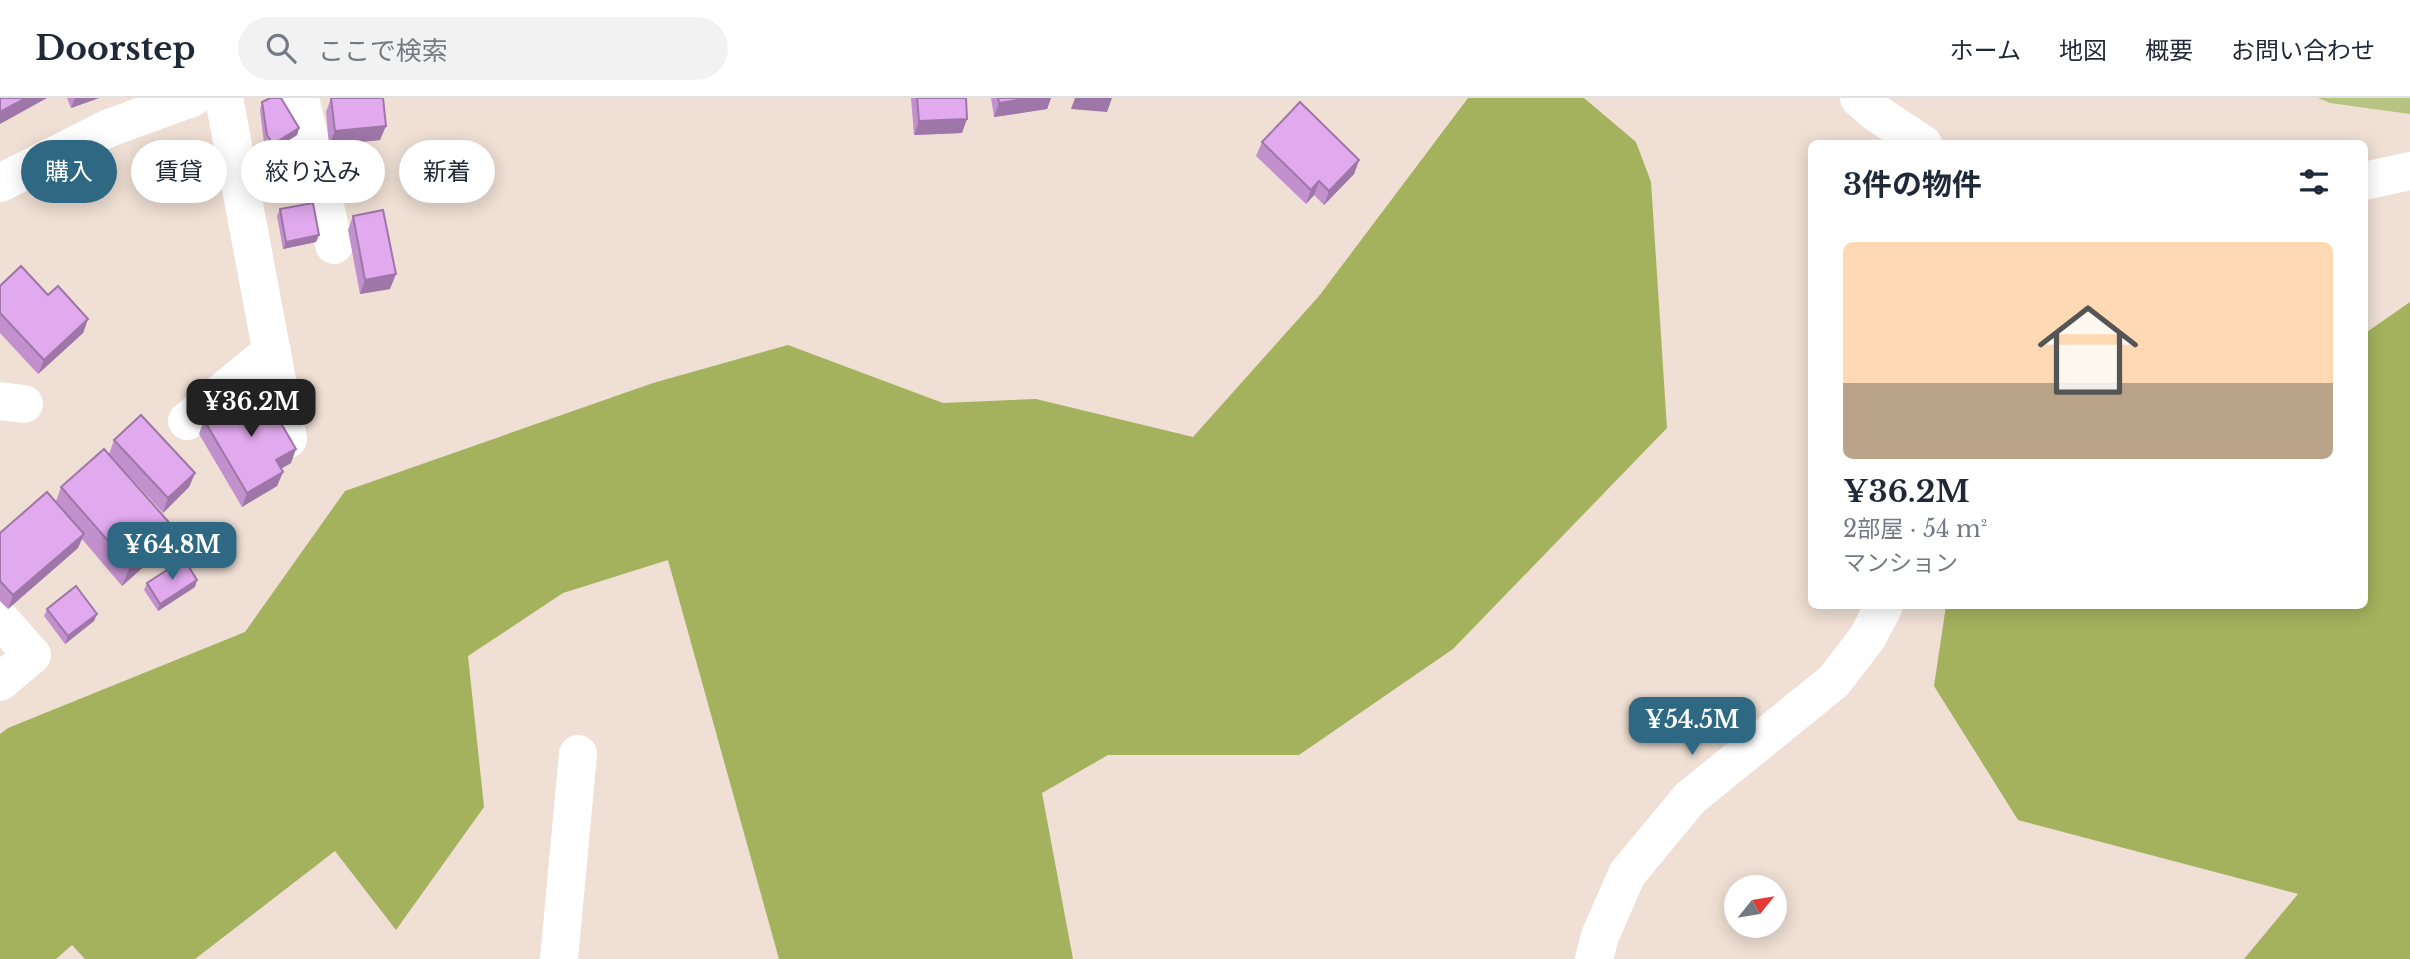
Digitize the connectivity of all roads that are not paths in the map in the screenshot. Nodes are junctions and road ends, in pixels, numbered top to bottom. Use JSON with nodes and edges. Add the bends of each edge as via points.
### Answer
{"nodes":[{"id":1,"x":192,"y":98,"type":"edge"},
{"id":2,"x":225,"y":98,"type":"edge"},
{"id":3,"x":300,"y":98,"type":"edge"},
{"id":4,"x":1859,"y":98,"type":"edge"},
{"id":5,"x":1917,"y":140,"type":"edge"},
{"id":6,"x":2410,"y":171,"type":"edge"},
{"id":7,"x":2368,"y":180,"type":"edge"},
{"id":8,"x":0,"y":183,"type":"edge"},
{"id":9,"x":334,"y":245,"type":"dead end"},
{"id":10,"x":272,"y":351,"type":"junction"},
{"id":11,"x":187,"y":421,"type":"dead end"},
{"id":12,"x":288,"y":439,"type":"edge"},
{"id":13,"x":1882,"y":609,"type":"edge"},
{"id":14,"x":0,"y":619,"type":"edge"},
{"id":15,"x":0,"y":682,"type":"edge"},
{"id":16,"x":578,"y":754,"type":"dead end"},
{"id":17,"x":559,"y":959,"type":"edge"},
{"id":18,"x":1594,"y":959,"type":"edge"}],
"edges":[{"from":1,"to":8,"type":"street","via":[[109,128]]},
{"from":2,"to":10,"type":"street"},
{"from":3,"to":9,"type":"street"},
{"from":4,"to":5,"type":"street"},
{"from":6,"to":7,"type":"street"},
{"from":10,"to":11,"type":"street"},
{"from":10,"to":12,"type":"street"},
{"from":13,"to":18,"type":"street","via":[[1834,681],[1690,798],[1627,874]]},
{"from":14,"to":15,"type":"street","via":[[32,655]]},
{"from":16,"to":17,"type":"street"}]}
